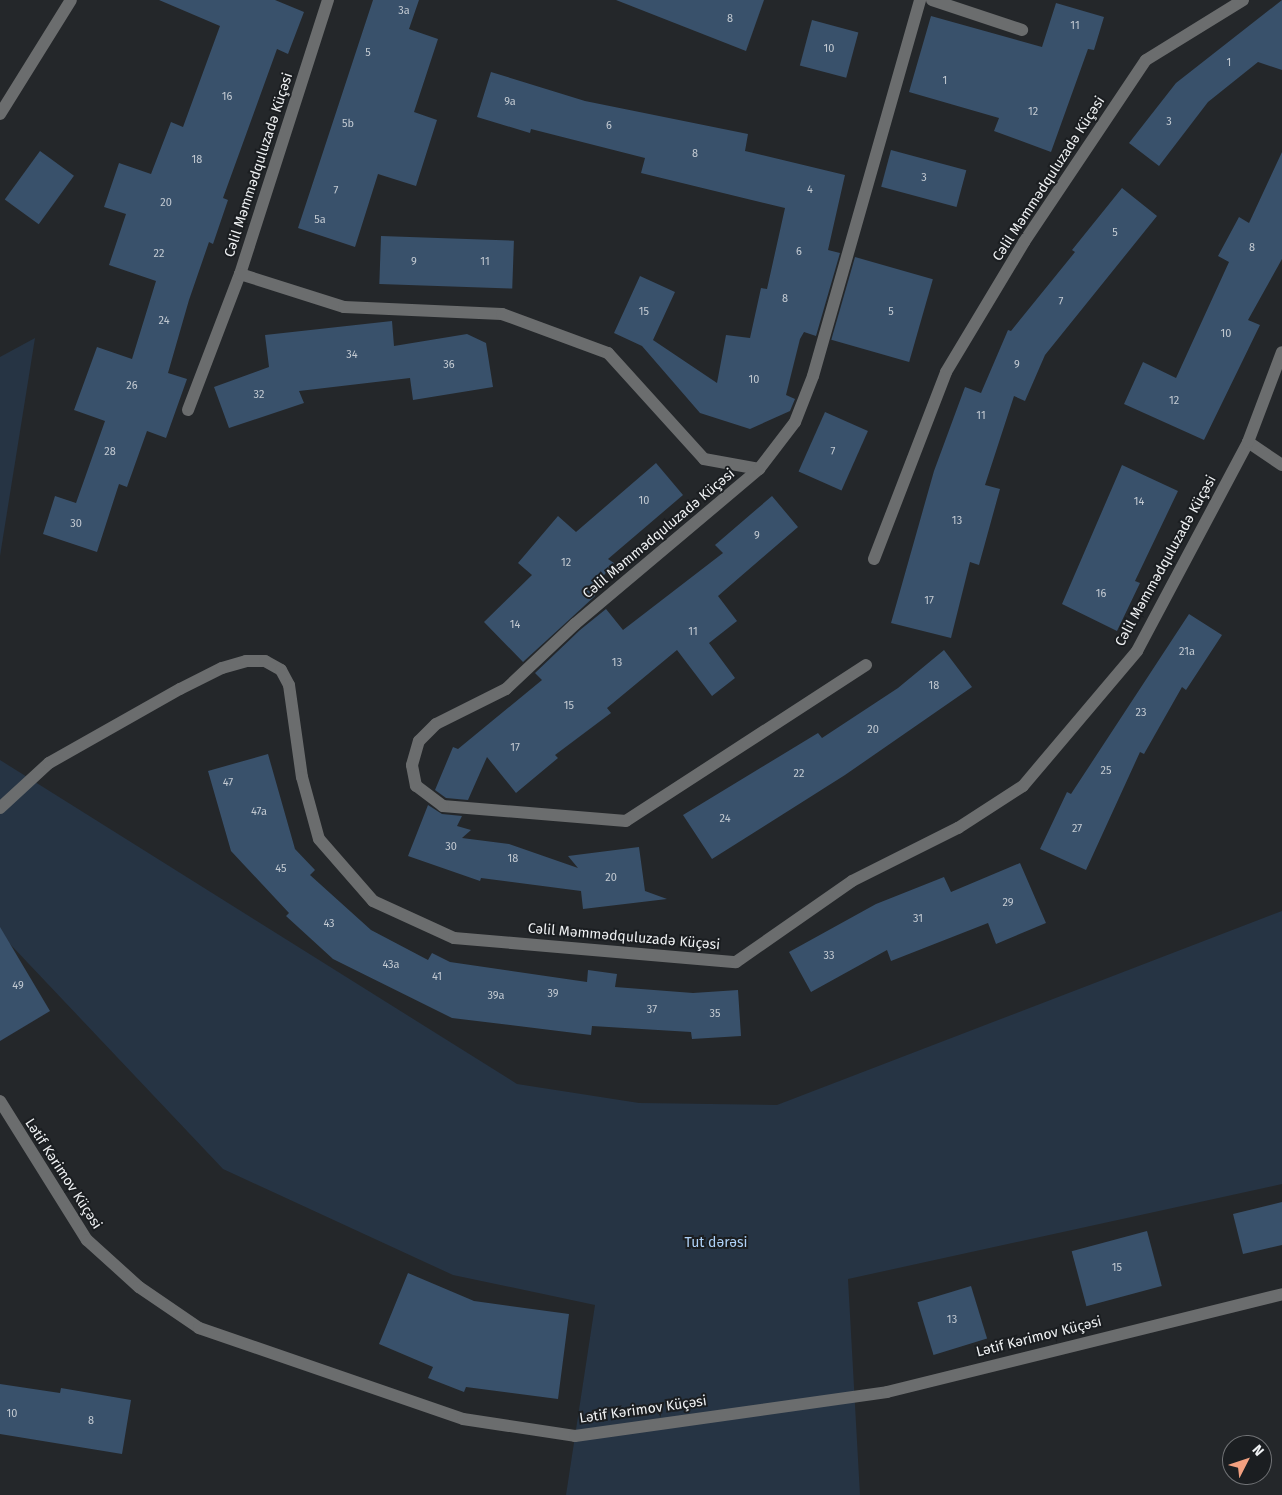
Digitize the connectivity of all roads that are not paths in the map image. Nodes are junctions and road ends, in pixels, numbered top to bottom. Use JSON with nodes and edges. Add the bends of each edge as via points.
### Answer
{"nodes":[{"id":1,"x":71,"y":0,"type":"edge"},
{"id":2,"x":328,"y":0,"type":"edge"},
{"id":3,"x":920,"y":0,"type":"edge"},
{"id":4,"x":932,"y":0,"type":"edge"},
{"id":5,"x":1243,"y":0,"type":"edge"},
{"id":6,"x":1022,"y":30,"type":"dead end"},
{"id":7,"x":0,"y":114,"type":"edge"},
{"id":8,"x":240,"y":274,"type":"junction"},
{"id":9,"x":1282,"y":352,"type":"edge"},
{"id":10,"x":188,"y":410,"type":"dead end"},
{"id":11,"x":1248,"y":442,"type":"junction"},
{"id":12,"x":1282,"y":465,"type":"edge"},
{"id":13,"x":759,"y":469,"type":"junction"},
{"id":14,"x":874,"y":558,"type":"dead end"},
{"id":15,"x":866,"y":665,"type":"dead end"},
{"id":16,"x":0,"y":808,"type":"edge"},
{"id":17,"x":0,"y":1101,"type":"edge"},
{"id":18,"x":1282,"y":1294,"type":"edge"}],
"edges":[{"from":1,"to":7,"type":"street"},
{"from":2,"to":8,"type":"street","name":"Cəlil Məmmədquluzadə Küçəsi"},
{"from":3,"to":13,"type":"street","name":"Cəlil Məmmədquluzadə Küçəsi","via":[[812,376],[795,422]]},
{"from":4,"to":6,"type":"street"},
{"from":5,"to":14,"type":"street","name":"Cəlil Məmmədquluzadə Küçəsi","via":[[1146,60],[1024,242],[946,372]]},
{"from":8,"to":10,"type":"street"},
{"from":8,"to":13,"type":"street","name":"Cəlil Məmmədquluzadə Küçəsi","via":[[344,307],[502,314],[608,353],[704,459]]},
{"from":9,"to":11,"type":"street","name":"Cəlil Məmmədquluzadə Küçəsi"},
{"from":11,"to":12,"type":"street"},
{"from":11,"to":16,"type":"street","name":"Cəlil Məmmədquluzadə Küçəsi","via":[[1137,651],[1023,786],[958,828],[852,881],[736,962],[454,938],[373,901],[319,839],[302,777],[289,685],[281,670],[265,661],[246,661],[222,668],[49,763]]},
{"from":13,"to":15,"type":"street","name":"Cəlil Məmmədquluzadə Küçəsi","via":[[575,624],[506,689],[436,724],[419,740],[412,764],[416,786],[443,806],[626,820]]},
{"from":17,"to":18,"type":"street","name":"Lətif Kərimov Küçəsi","via":[[87,1240],[139,1287],[199,1328],[463,1419],[575,1436],[887,1392]]}]}
